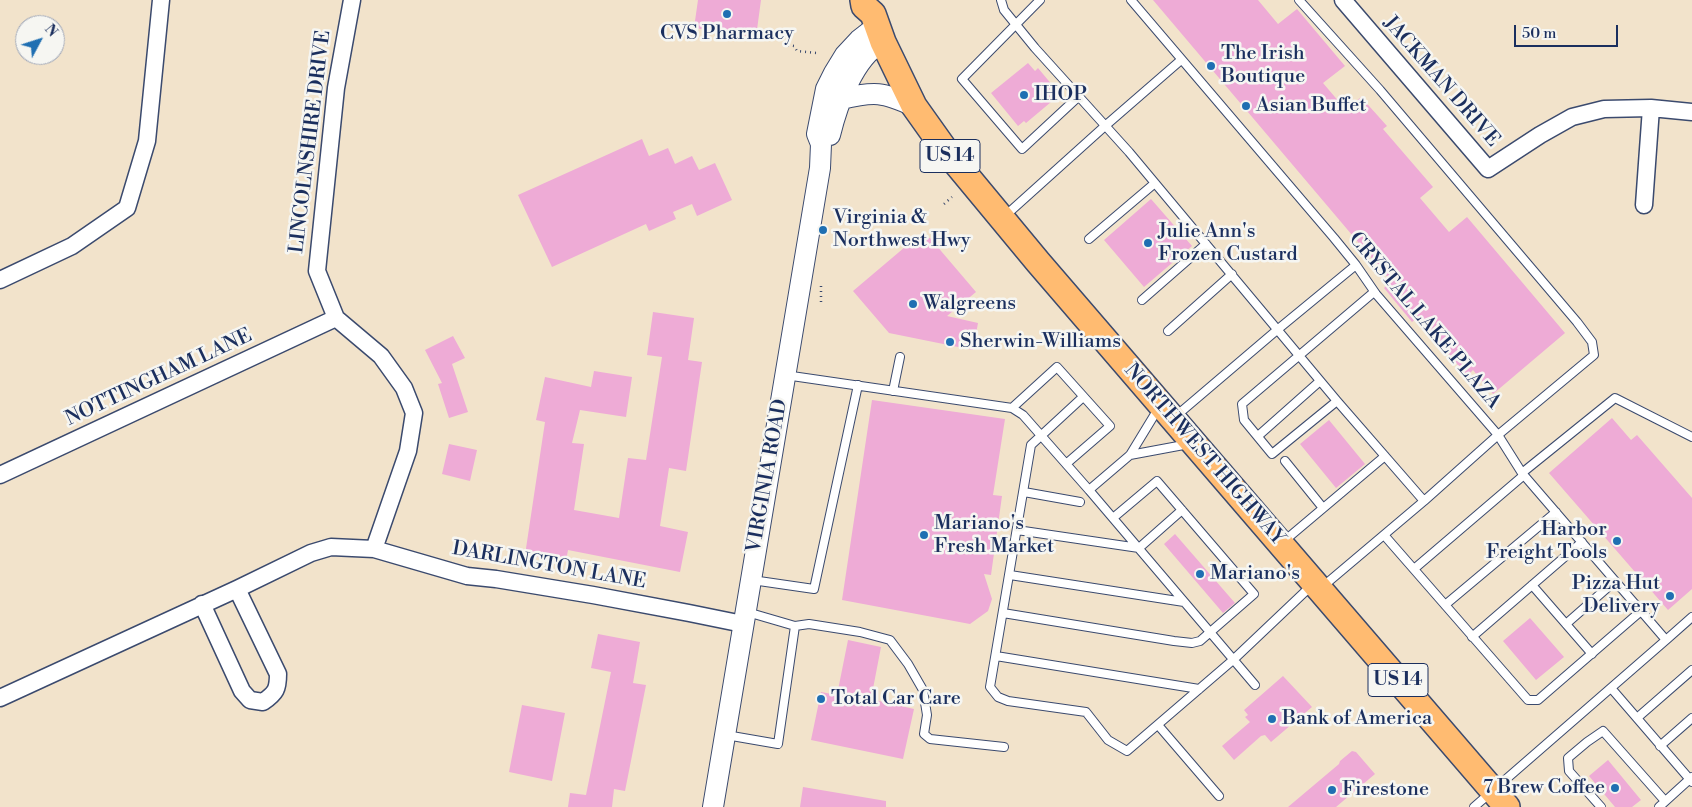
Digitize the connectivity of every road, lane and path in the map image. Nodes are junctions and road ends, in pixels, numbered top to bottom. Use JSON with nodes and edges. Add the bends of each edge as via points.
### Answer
{"nodes":[{"id":1,"x":160,"y":0,"type":"edge"},
{"id":2,"x":352,"y":0,"type":"edge"},
{"id":3,"x":1001,"y":0,"type":"edge"},
{"id":4,"x":1040,"y":0,"type":"edge"},
{"id":5,"x":1131,"y":0,"type":"edge"},
{"id":6,"x":1300,"y":0,"type":"edge"},
{"id":7,"x":1343,"y":0,"type":"edge"},
{"id":8,"x":876,"y":16,"type":"edge"},
{"id":9,"x":1015,"y":24,"type":"junction"},
{"id":10,"x":788,"y":45,"type":"dead end"},
{"id":11,"x":816,"y":53,"type":"dead end"},
{"id":12,"x":1181,"y":60,"type":"junction"},
{"id":13,"x":1078,"y":97,"type":"junction"},
{"id":14,"x":841,"y":98,"type":"junction"},
{"id":15,"x":914,"y":106,"type":"junction"},
{"id":16,"x":1651,"y":108,"type":"junction"},
{"id":17,"x":1692,"y":112,"type":"edge"},
{"id":18,"x":1105,"y":126,"type":"junction"},
{"id":19,"x":821,"y":144,"type":"junction"},
{"id":20,"x":1155,"y":183,"type":"junction"},
{"id":21,"x":952,"y":197,"type":"dead end"},
{"id":22,"x":944,"y":204,"type":"dead end"},
{"id":23,"x":1644,"y":206,"type":"dead end"},
{"id":24,"x":1002,"y":219,"type":"junction"},
{"id":25,"x":1089,"y":239,"type":"dead end"},
{"id":26,"x":1206,"y":244,"type":"junction"},
{"id":27,"x":1356,"y":265,"type":"junction"},
{"id":28,"x":1232,"y":274,"type":"junction"},
{"id":29,"x":0,"y":280,"type":"edge"},
{"id":30,"x":821,"y":284,"type":"dead end"},
{"id":31,"x":1374,"y":292,"type":"junction"},
{"id":32,"x":1142,"y":300,"type":"dead end"},
{"id":33,"x":821,"y":302,"type":"dead end"},
{"id":34,"x":336,"y":318,"type":"junction"},
{"id":35,"x":1277,"y":330,"type":"junction"},
{"id":36,"x":1168,"y":331,"type":"dead end"},
{"id":37,"x":1298,"y":356,"type":"junction"},
{"id":38,"x":900,"y":357,"type":"dead end"},
{"id":39,"x":786,"y":374,"type":"junction"},
{"id":40,"x":1320,"y":382,"type":"junction"},
{"id":41,"x":858,"y":385,"type":"junction"},
{"id":42,"x":893,"y":390,"type":"junction"},
{"id":43,"x":1083,"y":397,"type":"junction"},
{"id":44,"x":1337,"y":401,"type":"junction"},
{"id":45,"x":1012,"y":408,"type":"junction"},
{"id":46,"x":1167,"y":412,"type":"junction"},
{"id":47,"x":1041,"y":434,"type":"junction"},
{"id":48,"x":1498,"y":434,"type":"junction"},
{"id":49,"x":1258,"y":436,"type":"junction"},
{"id":50,"x":1692,"y":437,"type":"edge"},
{"id":51,"x":1194,"y":444,"type":"junction"},
{"id":52,"x":1130,"y":455,"type":"junction"},
{"id":53,"x":1385,"y":456,"type":"junction"},
{"id":54,"x":1285,"y":462,"type":"dead end"},
{"id":55,"x":1066,"y":464,"type":"junction"},
{"id":56,"x":1523,"y":474,"type":"junction"},
{"id":57,"x":0,"y":475,"type":"edge"},
{"id":58,"x":1089,"y":490,"type":"junction"},
{"id":59,"x":1024,"y":492,"type":"junction"},
{"id":60,"x":1424,"y":501,"type":"junction"},
{"id":61,"x":1080,"y":502,"type":"dead end"},
{"id":62,"x":1323,"y":508,"type":"junction"},
{"id":63,"x":1182,"y":510,"type":"junction"},
{"id":64,"x":1556,"y":512,"type":"junction"},
{"id":65,"x":1113,"y":518,"type":"junction"},
{"id":66,"x":1017,"y":530,"type":"junction"},
{"id":67,"x":1384,"y":534,"type":"junction"},
{"id":68,"x":1582,"y":542,"type":"junction"},
{"id":69,"x":1281,"y":544,"type":"junction"},
{"id":70,"x":1138,"y":548,"type":"junction"},
{"id":71,"x":374,"y":549,"type":"junction"},
{"id":72,"x":1414,"y":569,"type":"junction"},
{"id":73,"x":1010,"y":575,"type":"junction"},
{"id":74,"x":751,"y":580,"type":"junction"},
{"id":75,"x":1615,"y":581,"type":"junction"},
{"id":76,"x":1532,"y":585,"type":"junction"},
{"id":77,"x":1317,"y":586,"type":"junction"},
{"id":78,"x":237,"y":589,"type":"junction"},
{"id":79,"x":1184,"y":602,"type":"junction"},
{"id":80,"x":202,"y":604,"type":"junction"},
{"id":81,"x":1445,"y":605,"type":"junction"},
{"id":82,"x":1641,"y":611,"type":"junction"},
{"id":83,"x":1003,"y":613,"type":"junction"},
{"id":84,"x":1692,"y":617,"type":"edge"},
{"id":85,"x":744,"y":618,"type":"junction"},
{"id":86,"x":1566,"y":624,"type":"junction"},
{"id":87,"x":795,"y":626,"type":"junction"},
{"id":88,"x":1210,"y":632,"type":"junction"},
{"id":89,"x":1472,"y":636,"type":"junction"},
{"id":90,"x":1666,"y":640,"type":"junction"},
{"id":91,"x":1592,"y":654,"type":"junction"},
{"id":92,"x":996,"y":656,"type":"junction"},
{"id":93,"x":1233,"y":660,"type":"junction"},
{"id":94,"x":1692,"y":670,"type":"edge"},
{"id":95,"x":1255,"y":686,"type":"dead end"},
{"id":96,"x":1610,"y":688,"type":"junction"},
{"id":97,"x":1199,"y":689,"type":"junction"},
{"id":98,"x":0,"y":698,"type":"edge"},
{"id":99,"x":1637,"y":718,"type":"junction"},
{"id":100,"x":1692,"y":718,"type":"edge"},
{"id":101,"x":1158,"y":725,"type":"junction"},
{"id":102,"x":725,"y":734,"type":"junction"},
{"id":103,"x":1660,"y":746,"type":"junction"},
{"id":104,"x":1004,"y":747,"type":"dead end"},
{"id":105,"x":1691,"y":779,"type":"edge"},
{"id":106,"x":1219,"y":796,"type":"dead end"},
{"id":107,"x":1500,"y":799,"type":"edge"},
{"id":108,"x":1662,"y":804,"type":"edge"},
{"id":109,"x":713,"y":807,"type":"edge"},
{"id":110,"x":1474,"y":807,"type":"edge"},
{"id":111,"x":1601,"y":807,"type":"edge"}],
"edges":[{"from":1,"to":29,"type":"street","via":[[147,142],[127,208],[72,246]]},
{"from":2,"to":34,"type":"street","name":"LINCOLNSHIRE DRIVE","via":[[336,88],[317,271]]},
{"from":3,"to":9,"type":"lane"},
{"from":4,"to":9,"type":"lane"},
{"from":5,"to":12,"type":"lane","name":"CRYSTAL LAKE PLAZA"},
{"from":6,"to":48,"type":"lane","via":[[1592,342],[1594,355]]},
{"from":7,"to":16,"type":"street","name":"JACKMAN DRIVE","via":[[1488,169],[1572,117],[1604,109]]},
{"from":8,"to":14,"type":"street","name":"VIRGINIA ROAD","via":[[874,46]]},
{"from":8,"to":15,"type":"main road","name":"NORTHWEST HIGHWAY","number":"US 14"},
{"from":8,"to":19,"type":"street","name":"VIRGINIA ROAD","via":[[845,55],[826,89],[817,134]]},
{"from":9,"to":13,"type":"lane"},
{"from":9,"to":13,"type":"lane","via":[[962,79],[1022,149]]},
{"from":10,"to":11,"type":"path","via":[[797,51]]},
{"from":12,"to":18,"type":"lane"},
{"from":12,"to":27,"type":"lane","name":"CRYSTAL LAKE PLAZA"},
{"from":13,"to":18,"type":"lane"},
{"from":14,"to":15,"type":"street","via":[[864,93],[880,94]]},
{"from":14,"to":19,"type":"street","name":"VIRGINIA ROAD","via":[[829,138]]},
{"from":15,"to":24,"type":"main road","name":"NORTHWEST HIGHWAY","number":"US 14"},
{"from":16,"to":17,"type":"street"},
{"from":16,"to":23,"type":"street"},
{"from":18,"to":20,"type":"lane"},
{"from":18,"to":24,"type":"lane"},
{"from":19,"to":39,"type":"street","name":"VIRGINIA ROAD","via":[[820,168]]},
{"from":20,"to":25,"type":"lane"},
{"from":20,"to":26,"type":"lane"},
{"from":21,"to":22,"type":"path"},
{"from":24,"to":46,"type":"main road","name":"NORTHWEST HIGHWAY","number":"US 14"},
{"from":26,"to":28,"type":"lane"},
{"from":26,"to":32,"type":"lane"},
{"from":27,"to":31,"type":"lane","name":"CRYSTAL LAKE PLAZA"},
{"from":27,"to":35,"type":"lane"},
{"from":28,"to":35,"type":"lane"},
{"from":28,"to":36,"type":"lane"},
{"from":30,"to":33,"type":"path"},
{"from":31,"to":37,"type":"lane"},
{"from":31,"to":48,"type":"lane","name":"CRYSTAL LAKE PLAZA"},
{"from":34,"to":57,"type":"street","name":"NOTTINGHAM LANE"},
{"from":34,"to":71,"type":"street","name":"LINCOLNSHIRE DRIVE","via":[[380,356],[404,388],[414,413],[408,451]]},
{"from":35,"to":37,"type":"lane"},
{"from":35,"to":46,"type":"lane"},
{"from":37,"to":40,"type":"lane"},
{"from":37,"to":49,"type":"lane","via":[[1242,404],[1244,420]]},
{"from":38,"to":42,"type":"lane"},
{"from":39,"to":41,"type":"lane"},
{"from":39,"to":74,"type":"street","name":"VIRGINIA ROAD"},
{"from":40,"to":44,"type":"lane"},
{"from":40,"to":49,"type":"lane"},
{"from":41,"to":42,"type":"lane"},
{"from":41,"to":74,"type":"lane","via":[[814,589]]},
{"from":42,"to":45,"type":"lane"},
{"from":43,"to":45,"type":"lane","via":[[1057,367]]},
{"from":43,"to":47,"type":"lane"},
{"from":43,"to":55,"type":"lane","via":[[1110,426]]},
{"from":44,"to":49,"type":"lane","via":[[1272,454]]},
{"from":44,"to":53,"type":"lane"},
{"from":45,"to":47,"type":"lane"},
{"from":46,"to":51,"type":"main road","name":"NORTHWEST HIGHWAY","number":"US 14"},
{"from":46,"to":52,"type":"lane"},
{"from":47,"to":55,"type":"lane"},
{"from":47,"to":59,"type":"lane","via":[[1032,445]]},
{"from":48,"to":56,"type":"lane","name":"CRYSTAL LAKE PLAZA"},
{"from":48,"to":60,"type":"lane"},
{"from":50,"to":56,"type":"lane","via":[[1615,398]]},
{"from":51,"to":52,"type":"lane"},
{"from":51,"to":69,"type":"main road","name":"NORTHWEST HIGHWAY","number":"US 14"},
{"from":52,"to":58,"type":"lane"},
{"from":53,"to":60,"type":"lane"},
{"from":53,"to":62,"type":"lane"},
{"from":54,"to":62,"type":"lane"},
{"from":55,"to":58,"type":"lane"},
{"from":56,"to":64,"type":"lane","name":"CRYSTAL LAKE PLAZA"},
{"from":56,"to":72,"type":"lane"},
{"from":58,"to":65,"type":"lane"},
{"from":59,"to":61,"type":"lane"},
{"from":59,"to":66,"type":"lane"},
{"from":60,"to":67,"type":"lane"},
{"from":62,"to":69,"type":"lane"},
{"from":63,"to":65,"type":"lane","via":[[1157,481]]},
{"from":63,"to":70,"type":"lane"},
{"from":63,"to":88,"type":"lane","via":[[1254,594]]},
{"from":64,"to":68,"type":"lane","name":"CRYSTAL LAKE PLAZA"},
{"from":64,"to":81,"type":"lane"},
{"from":65,"to":70,"type":"lane"},
{"from":66,"to":70,"type":"lane"},
{"from":66,"to":73,"type":"lane"},
{"from":67,"to":72,"type":"lane"},
{"from":67,"to":77,"type":"lane"},
{"from":68,"to":75,"type":"lane","name":"CRYSTAL LAKE PLAZA"},
{"from":68,"to":76,"type":"lane"},
{"from":69,"to":77,"type":"main road","name":"NORTHWEST HIGHWAY","number":"US 14"},
{"from":70,"to":79,"type":"lane"},
{"from":71,"to":78,"type":"street","name":"DARLINGTON LANE","via":[[330,547]]},
{"from":71,"to":85,"type":"street","name":"DARLINGTON LANE","via":[[467,576]]},
{"from":72,"to":81,"type":"lane"},
{"from":73,"to":79,"type":"lane"},
{"from":73,"to":83,"type":"lane"},
{"from":74,"to":85,"type":"street","name":"VIRGINIA ROAD"},
{"from":75,"to":82,"type":"lane","name":"CRYSTAL LAKE PLAZA"},
{"from":75,"to":86,"type":"lane"},
{"from":76,"to":86,"type":"lane"},
{"from":76,"to":89,"type":"lane"},
{"from":77,"to":93,"type":"lane"},
{"from":77,"to":107,"type":"main road","name":"NORTHWEST HIGHWAY","number":"US 14"},
{"from":78,"to":80,"type":"street","name":"DARLINGTON LANE"},
{"from":78,"to":80,"type":"street","via":[[278,674],[278,687],[263,702],[250,700],[242,691]]},
{"from":79,"to":88,"type":"lane"},
{"from":80,"to":98,"type":"street","name":"DARLINGTON LANE"},
{"from":81,"to":89,"type":"lane"},
{"from":82,"to":90,"type":"lane","name":"CRYSTAL LAKE PLAZA"},
{"from":82,"to":91,"type":"lane"},
{"from":83,"to":88,"type":"lane","via":[[1192,643]]},
{"from":83,"to":92,"type":"lane"},
{"from":84,"to":90,"type":"lane"},
{"from":85,"to":87,"type":"lane"},
{"from":85,"to":102,"type":"street","name":"VIRGINIA ROAD"},
{"from":86,"to":91,"type":"lane"},
{"from":87,"to":102,"type":"lane","via":[[778,744]]},
{"from":87,"to":104,"type":"lane","via":[[809,624],[890,640],[923,690],[927,715],[924,734],[930,739]]},
{"from":88,"to":93,"type":"lane"},
{"from":89,"to":91,"type":"lane","via":[[1528,700],[1538,700]]},
{"from":90,"to":96,"type":"lane"},
{"from":92,"to":97,"type":"lane"},
{"from":92,"to":101,"type":"lane","via":[[990,687],[998,697],[1086,712],[1108,740],[1127,752]]},
{"from":93,"to":95,"type":"lane"},
{"from":93,"to":97,"type":"lane"},
{"from":94,"to":99,"type":"lane"},
{"from":96,"to":99,"type":"lane"},
{"from":96,"to":107,"type":"lane"},
{"from":97,"to":101,"type":"lane"},
{"from":99,"to":103,"type":"lane"},
{"from":100,"to":103,"type":"lane"},
{"from":101,"to":106,"type":"lane"},
{"from":102,"to":109,"type":"street","name":"VIRGINIA ROAD"},
{"from":103,"to":105,"type":"lane"},
{"from":105,"to":108,"type":"lane"},
{"from":107,"to":110,"type":"lane"},
{"from":108,"to":111,"type":"lane","via":[[1603,731],[1568,758],[1569,771]]}]}
